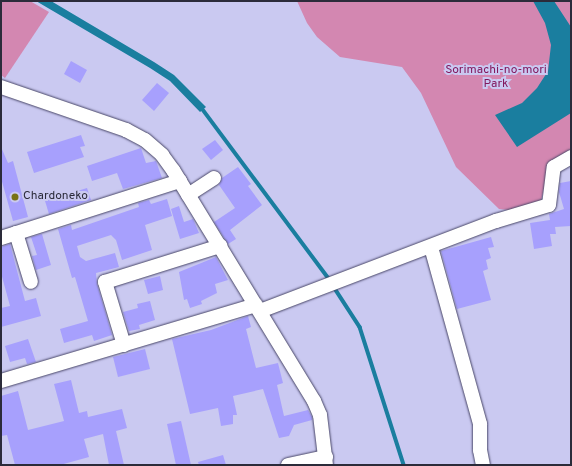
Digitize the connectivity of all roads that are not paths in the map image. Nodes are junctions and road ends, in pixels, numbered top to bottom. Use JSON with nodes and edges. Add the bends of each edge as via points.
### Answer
{"nodes":[{"id":1,"x":3,"y":90,"type":"edge"},
{"id":2,"x":571,"y":157,"type":"edge"},
{"id":3,"x":214,"y":178,"type":"dead end"},
{"id":4,"x":180,"y":181,"type":"junction"},
{"id":5,"x":188,"y":195,"type":"junction"},
{"id":6,"x":16,"y":233,"type":"junction"},
{"id":7,"x":1,"y":238,"type":"edge"},
{"id":8,"x":220,"y":246,"type":"junction"},
{"id":9,"x":431,"y":247,"type":"junction"},
{"id":10,"x":31,"y":282,"type":"dead end"},
{"id":11,"x":258,"y":308,"type":"junction"},
{"id":12,"x":124,"y":345,"type":"junction"},
{"id":13,"x":1,"y":381,"type":"edge"},
{"id":14,"x":326,"y":461,"type":"edge"},
{"id":15,"x":288,"y":465,"type":"edge"},
{"id":16,"x":483,"y":465,"type":"edge"}],
"edges":[{"from":1,"to":4,"type":"street","via":[[126,130],[145,140],[162,156]]},
{"from":2,"to":9,"type":"street","via":[[554,167],[549,205],[496,221]]},
{"from":3,"to":5,"type":"street"},
{"from":4,"to":5,"type":"street"},
{"from":4,"to":6,"type":"street"},
{"from":5,"to":8,"type":"street"},
{"from":6,"to":7,"type":"street"},
{"from":6,"to":10,"type":"street"},
{"from":8,"to":11,"type":"street"},
{"from":8,"to":12,"type":"street","via":[[105,282]]},
{"from":9,"to":11,"type":"street","via":[[325,287]]},
{"from":9,"to":16,"type":"street","via":[[480,424]]},
{"from":11,"to":12,"type":"street"},
{"from":11,"to":14,"type":"street","via":[[314,401],[320,415]]},
{"from":12,"to":13,"type":"street"},
{"from":14,"to":15,"type":"street"}]}
